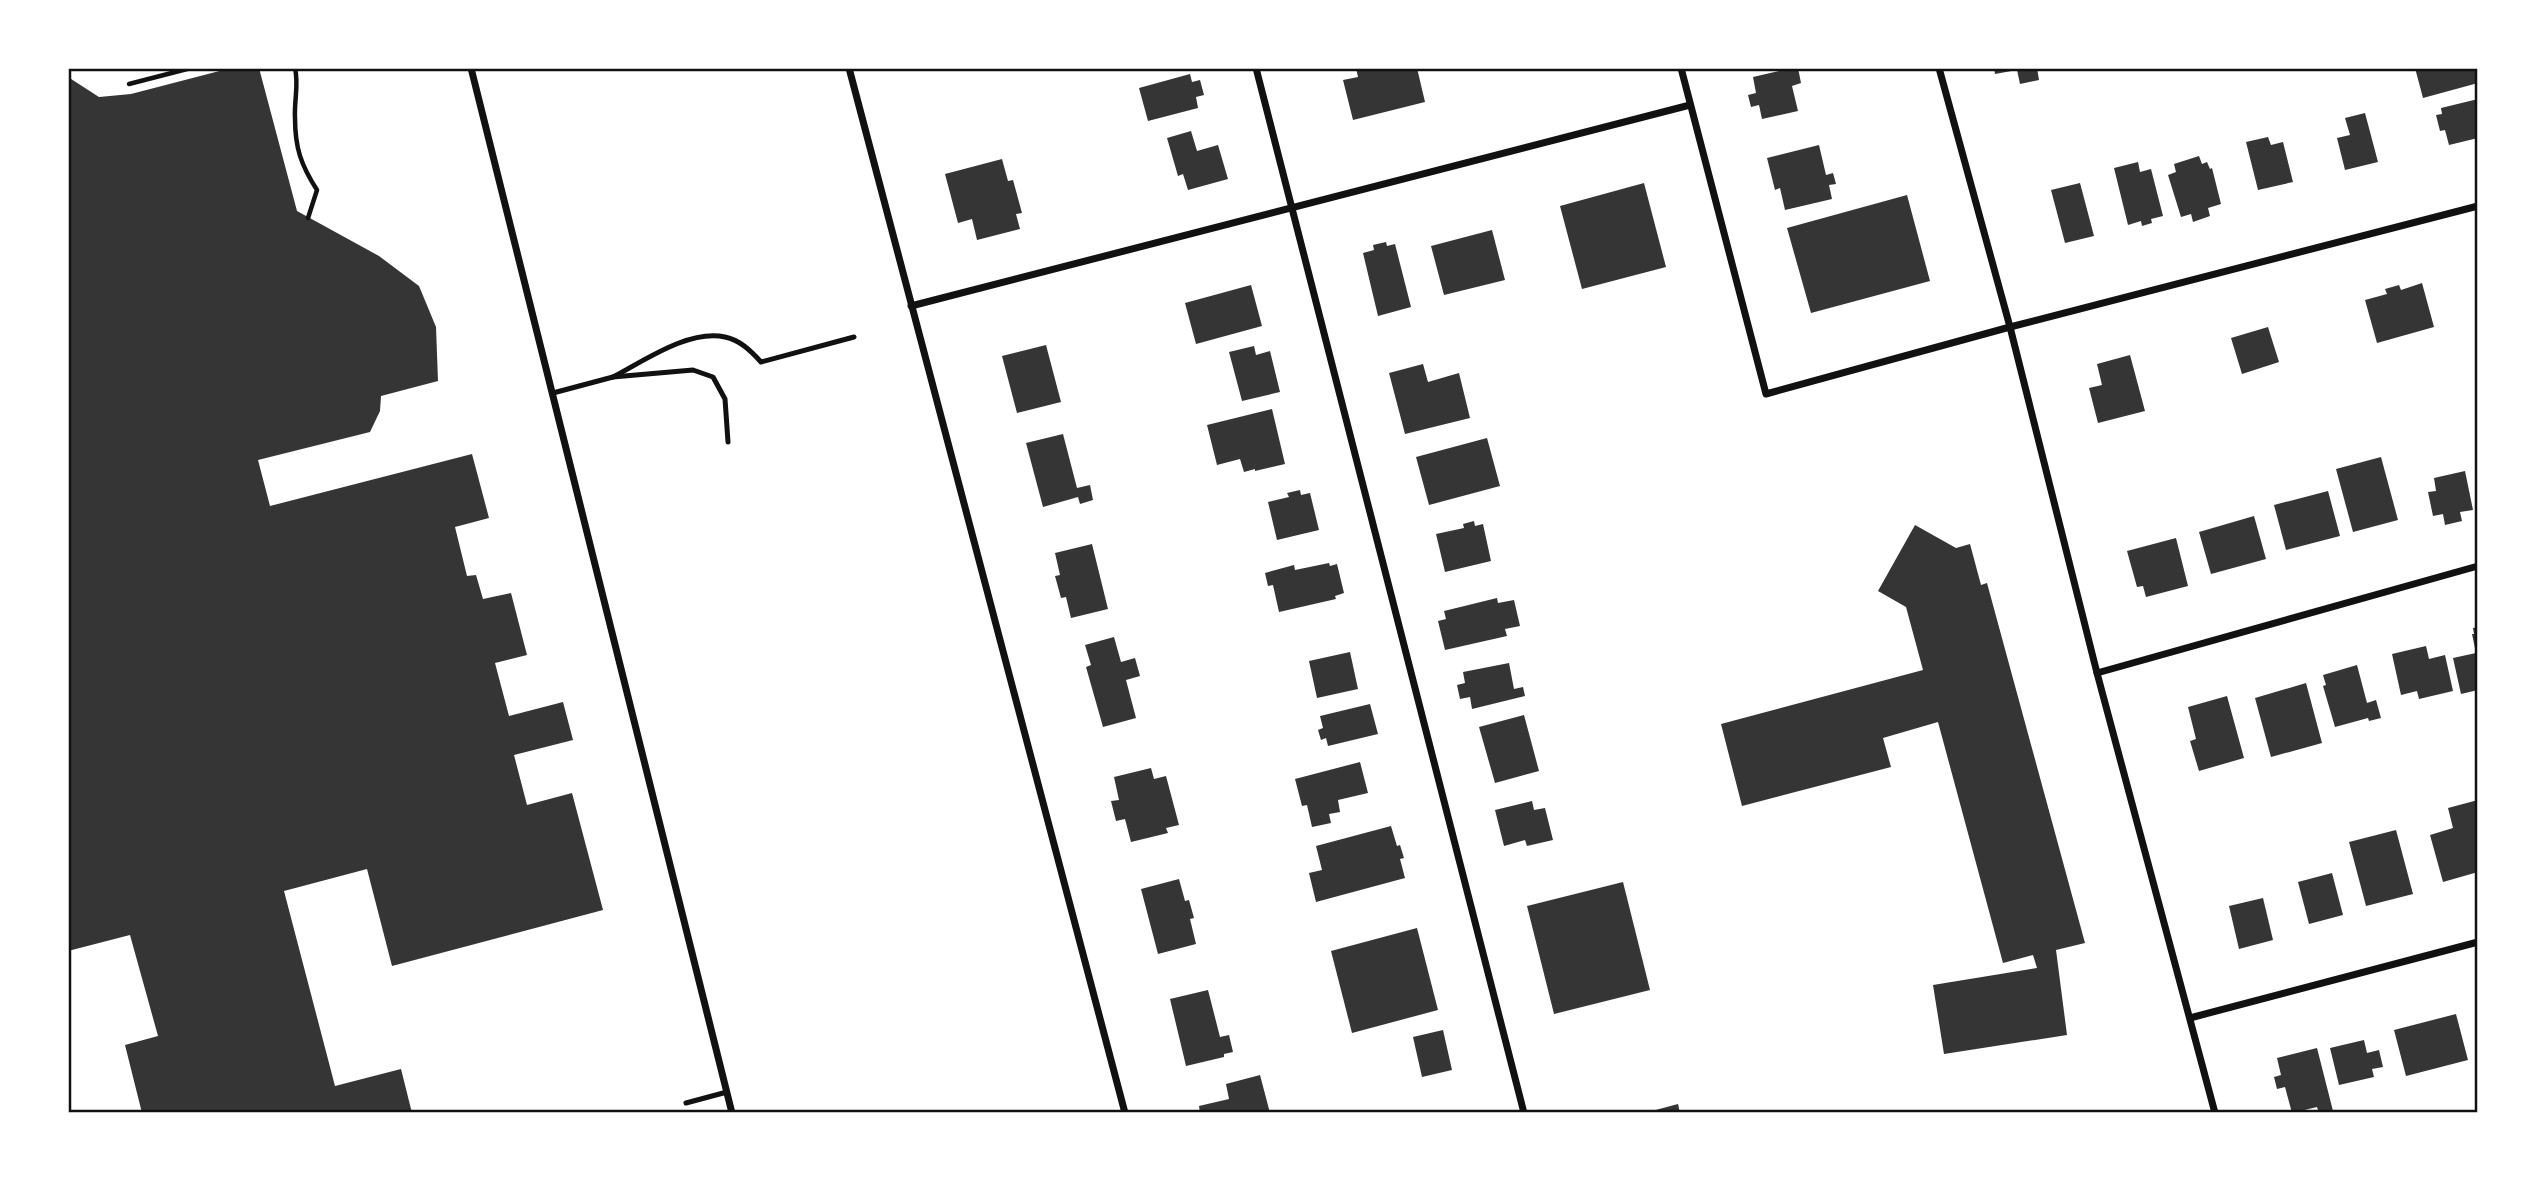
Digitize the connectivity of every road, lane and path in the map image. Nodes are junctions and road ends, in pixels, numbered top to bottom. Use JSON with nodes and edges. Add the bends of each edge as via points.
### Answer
{"nodes":[{"id":1,"x":191,"y":68,"type":"edge"},
{"id":2,"x":295,"y":68,"type":"edge"},
{"id":3,"x":471,"y":68,"type":"edge"},
{"id":4,"x":849,"y":68,"type":"edge"},
{"id":5,"x":1256,"y":68,"type":"edge"},
{"id":6,"x":1681,"y":68,"type":"edge"},
{"id":7,"x":1939,"y":68,"type":"edge"},
{"id":8,"x":129,"y":84,"type":"dead end"},
{"id":9,"x":1690,"y":105,"type":"junction"},
{"id":10,"x":2478,"y":206,"type":"edge"},
{"id":11,"x":1292,"y":208,"type":"junction"},
{"id":12,"x":308,"y":218,"type":"dead end"},
{"id":13,"x":911,"y":306,"type":"junction"},
{"id":14,"x":2010,"y":327,"type":"junction"},
{"id":15,"x":855,"y":337,"type":"dead end"},
{"id":16,"x":613,"y":377,"type":"junction"},
{"id":17,"x":553,"y":393,"type":"junction"},
{"id":18,"x":728,"y":442,"type":"dead end"},
{"id":19,"x":2478,"y":566,"type":"edge"},
{"id":20,"x":2097,"y":673,"type":"junction"},
{"id":21,"x":2478,"y":942,"type":"edge"},
{"id":22,"x":2190,"y":1018,"type":"junction"},
{"id":23,"x":727,"y":1092,"type":"junction"},
{"id":24,"x":686,"y":1103,"type":"dead end"},
{"id":25,"x":732,"y":1113,"type":"edge"},
{"id":26,"x":1125,"y":1113,"type":"edge"},
{"id":27,"x":1524,"y":1113,"type":"edge"},
{"id":28,"x":2215,"y":1113,"type":"edge"}],
"edges":[{"from":1,"to":8,"type":"path"},
{"from":2,"to":12,"type":"path","via":[[298,147],[303,168],[317,190]]},
{"from":3,"to":17,"type":"street"},
{"from":4,"to":13,"type":"street"},
{"from":5,"to":11,"type":"street"},
{"from":6,"to":9,"type":"street"},
{"from":7,"to":14,"type":"street"},
{"from":9,"to":11,"type":"street"},
{"from":9,"to":14,"type":"street","via":[[1766,394]]},
{"from":10,"to":14,"type":"street"},
{"from":11,"to":13,"type":"street"},
{"from":11,"to":27,"type":"street"},
{"from":13,"to":26,"type":"street"},
{"from":14,"to":20,"type":"street"},
{"from":15,"to":16,"type":"lane","via":[[761,362],[726,337],[707,336],[686,340]]},
{"from":16,"to":17,"type":"lane"},
{"from":16,"to":18,"type":"lane","via":[[693,370],[713,377],[725,399]]},
{"from":17,"to":23,"type":"street"},
{"from":19,"to":20,"type":"street"},
{"from":20,"to":22,"type":"street"},
{"from":21,"to":22,"type":"street"},
{"from":22,"to":28,"type":"street"},
{"from":23,"to":24,"type":"lane"},
{"from":23,"to":25,"type":"street"}]}
